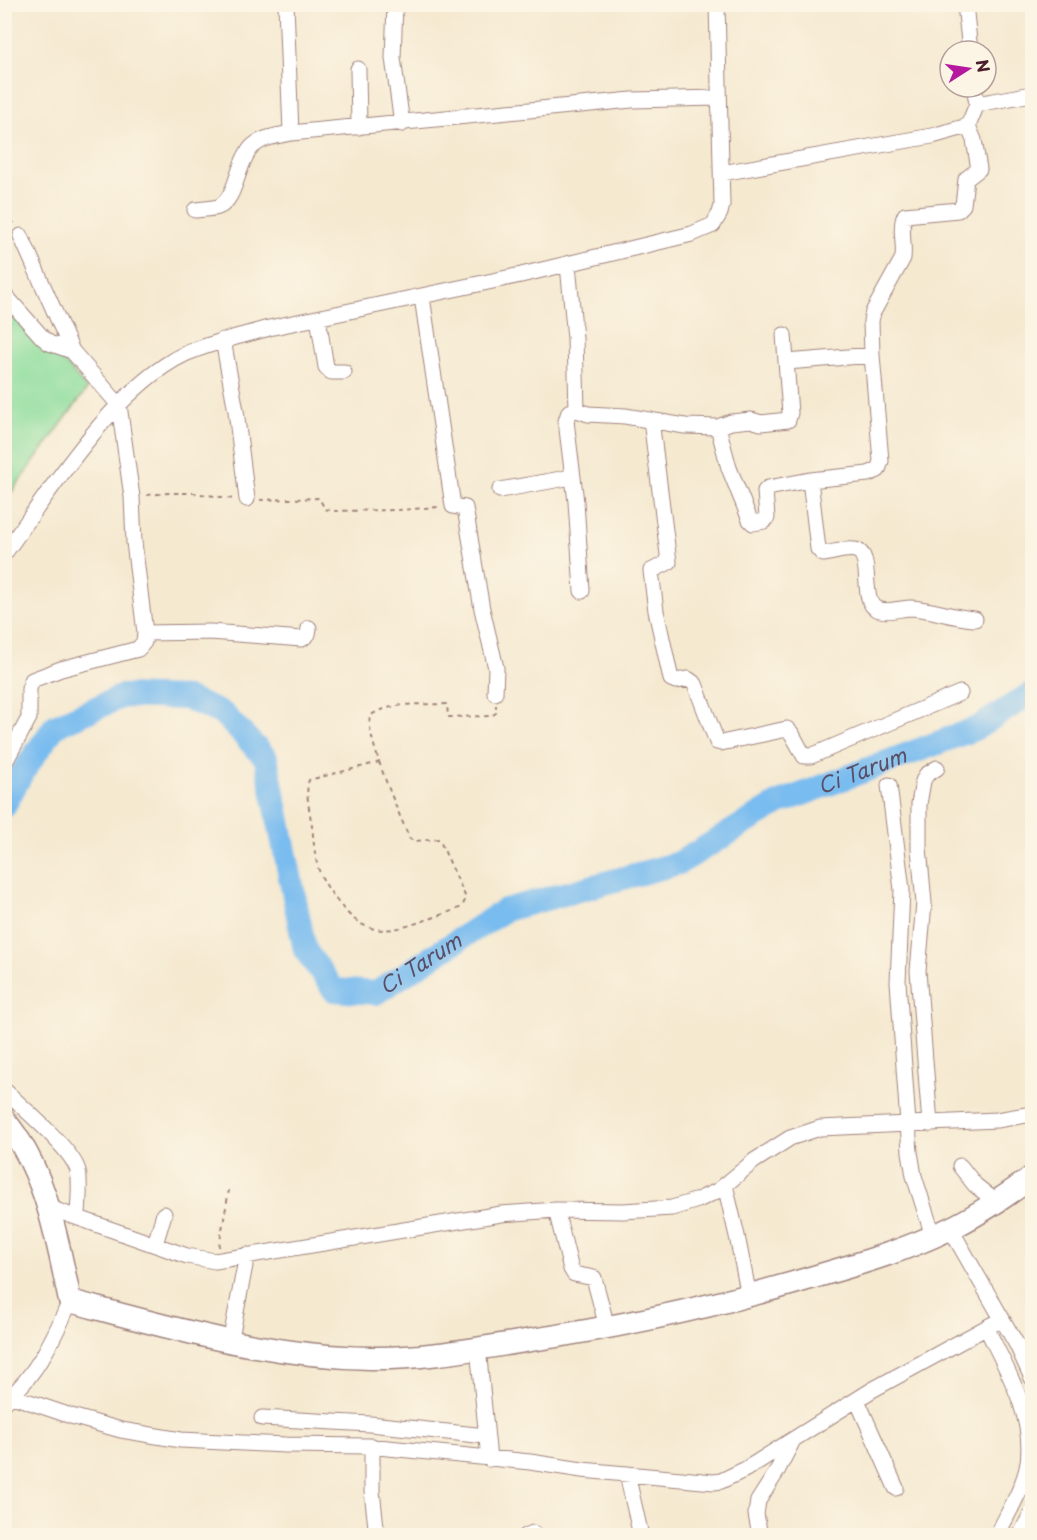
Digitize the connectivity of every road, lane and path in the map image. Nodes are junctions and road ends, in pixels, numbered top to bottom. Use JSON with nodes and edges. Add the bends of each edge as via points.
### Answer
{"nodes":[{"id":1,"x":286,"y":4,"type":"edge"},
{"id":2,"x":395,"y":4,"type":"edge"},
{"id":3,"x":717,"y":4,"type":"edge"},
{"id":4,"x":965,"y":4,"type":"edge"},
{"id":5,"x":969,"y":39,"type":"edge"},
{"id":6,"x":358,"y":69,"type":"dead end"},
{"id":7,"x":1032,"y":94,"type":"edge"},
{"id":8,"x":718,"y":98,"type":"junction"},
{"id":9,"x":976,"y":99,"type":"edge"},
{"id":10,"x":977,"y":104,"type":"junction"},
{"id":11,"x":402,"y":124,"type":"junction"},
{"id":12,"x":968,"y":126,"type":"junction"},
{"id":13,"x":359,"y":128,"type":"junction"},
{"id":14,"x":291,"y":133,"type":"junction"},
{"id":15,"x":722,"y":173,"type":"junction"},
{"id":16,"x":4,"y":207,"type":"edge"},
{"id":17,"x":195,"y":210,"type":"dead end"},
{"id":18,"x":21,"y":236,"type":"joint"},
{"id":19,"x":568,"y":265,"type":"junction"},
{"id":20,"x":4,"y":294,"type":"edge"},
{"id":21,"x":422,"y":297,"type":"junction"},
{"id":22,"x":318,"y":318,"type":"junction"},
{"id":23,"x":784,"y":335,"type":"dead end"},
{"id":24,"x":223,"y":340,"type":"junction"},
{"id":25,"x":72,"y":351,"type":"junction"},
{"id":26,"x":873,"y":355,"type":"junction"},
{"id":27,"x":787,"y":362,"type":"junction"},
{"id":28,"x":344,"y":372,"type":"dead end"},
{"id":29,"x":119,"y":405,"type":"junction"},
{"id":30,"x":577,"y":410,"type":"junction"},
{"id":31,"x":651,"y":420,"type":"junction"},
{"id":32,"x":718,"y":427,"type":"junction"},
{"id":33,"x":572,"y":477,"type":"junction"},
{"id":34,"x":810,"y":480,"type":"junction"},
{"id":35,"x":500,"y":490,"type":"dead end"},
{"id":36,"x":132,"y":497,"type":"junction"},
{"id":37,"x":247,"y":499,"type":"junction"},
{"id":38,"x":453,"y":506,"type":"junction"},
{"id":39,"x":4,"y":554,"type":"edge"},
{"id":40,"x":582,"y":591,"type":"dead end"},
{"id":41,"x":975,"y":619,"type":"dead end"},
{"id":42,"x":309,"y":628,"type":"dead end"},
{"id":43,"x":145,"y":633,"type":"junction"},
{"id":44,"x":495,"y":693,"type":"joint"},
{"id":45,"x":960,"y":693,"type":"dead end"},
{"id":46,"x":380,"y":762,"type":"junction"},
{"id":47,"x":4,"y":764,"type":"edge"},
{"id":48,"x":937,"y":768,"type":"dead end"},
{"id":49,"x":889,"y":785,"type":"dead end"},
{"id":50,"x":913,"y":918,"type":"junction"},
{"id":51,"x":4,"y":1090,"type":"edge"},
{"id":52,"x":1032,"y":1114,"type":"edge"},
{"id":53,"x":4,"y":1120,"type":"edge"},
{"id":54,"x":919,"y":1125,"type":"junction"},
{"id":55,"x":960,"y":1166,"type":"dead end"},
{"id":56,"x":1032,"y":1177,"type":"edge"},
{"id":57,"x":724,"y":1185,"type":"junction"},
{"id":58,"x":229,"y":1190,"type":"dead end"},
{"id":59,"x":995,"y":1201,"type":"junction"},
{"id":60,"x":47,"y":1207,"type":"junction"},
{"id":61,"x":556,"y":1210,"type":"junction"},
{"id":62,"x":164,"y":1214,"type":"dead end"},
{"id":63,"x":78,"y":1218,"type":"junction"},
{"id":64,"x":943,"y":1232,"type":"junction"},
{"id":65,"x":155,"y":1244,"type":"junction"},
{"id":66,"x":247,"y":1259,"type":"junction"},
{"id":67,"x":214,"y":1261,"type":"junction"},
{"id":68,"x":749,"y":1296,"type":"junction"},
{"id":69,"x":70,"y":1301,"type":"junction"},
{"id":70,"x":996,"y":1319,"type":"junction"},
{"id":71,"x":607,"y":1327,"type":"junction"},
{"id":72,"x":230,"y":1343,"type":"junction"},
{"id":73,"x":478,"y":1348,"type":"junction"},
{"id":74,"x":1032,"y":1378,"type":"edge"},
{"id":75,"x":8,"y":1400,"type":"edge"},
{"id":76,"x":857,"y":1400,"type":"junction"},
{"id":77,"x":262,"y":1418,"type":"dead end"},
{"id":78,"x":1030,"y":1421,"type":"edge"},
{"id":79,"x":295,"y":1422,"type":"junction"},
{"id":80,"x":370,"y":1437,"type":"junction"},
{"id":81,"x":793,"y":1440,"type":"junction"},
{"id":82,"x":292,"y":1443,"type":"junction"},
{"id":83,"x":488,"y":1448,"type":"junction"},
{"id":84,"x":627,"y":1474,"type":"junction"},
{"id":85,"x":896,"y":1488,"type":"dead end"},
{"id":86,"x":1032,"y":1512,"type":"edge"},
{"id":87,"x":640,"y":1535,"type":"edge"},
{"id":88,"x":377,"y":1536,"type":"edge"},
{"id":89,"x":526,"y":1536,"type":"edge"},
{"id":90,"x":537,"y":1536,"type":"edge"},
{"id":91,"x":760,"y":1536,"type":"edge"},
{"id":92,"x":997,"y":1536,"type":"edge"},
{"id":93,"x":1020,"y":1536,"type":"edge"}],
"edges":[{"from":1,"to":14,"type":"street"},
{"from":2,"to":11,"type":"street","via":[[393,58]]},
{"from":3,"to":8,"type":"street"},
{"from":4,"to":5,"type":"street"},
{"from":6,"to":13,"type":"street"},
{"from":7,"to":10,"type":"street"},
{"from":8,"to":11,"type":"street","via":[[632,100]]},
{"from":8,"to":15,"type":"street"},
{"from":9,"to":10,"type":"street"},
{"from":10,"to":12,"type":"street"},
{"from":11,"to":13,"type":"street"},
{"from":12,"to":15,"type":"street","via":[[932,136]]},
{"from":12,"to":26,"type":"street","via":[[979,169],[966,179],[963,205],[958,210],[905,215],[903,258],[873,312]]},
{"from":13,"to":14,"type":"street"},
{"from":14,"to":17,"type":"street","via":[[252,146],[228,199],[220,207]]},
{"from":15,"to":19,"type":"street","via":[[722,205],[712,225],[692,234]]},
{"from":16,"to":18,"type":"path"},
{"from":18,"to":25,"type":"street"},
{"from":19,"to":21,"type":"street"},
{"from":19,"to":30,"type":"street"},
{"from":20,"to":25,"type":"street","via":[[49,343]]},
{"from":21,"to":22,"type":"street"},
{"from":21,"to":38,"type":"street"},
{"from":22,"to":24,"type":"street"},
{"from":22,"to":28,"type":"street","via":[[326,367],[331,372]]},
{"from":23,"to":27,"type":"street"},
{"from":24,"to":29,"type":"street","via":[[171,363]]},
{"from":24,"to":37,"type":"street"},
{"from":25,"to":29,"type":"street"},
{"from":26,"to":27,"type":"street"},
{"from":26,"to":34,"type":"street","via":[[880,467],[868,474]]},
{"from":27,"to":32,"type":"street","via":[[788,420],[731,422]]},
{"from":29,"to":36,"type":"street"},
{"from":29,"to":39,"type":"street"},
{"from":30,"to":31,"type":"street"},
{"from":30,"to":33,"type":"street","via":[[567,414],[566,421]]},
{"from":31,"to":32,"type":"street"},
{"from":31,"to":45,"type":"street","via":[[669,561],[651,572],[656,611],[671,679],[688,679],[695,684],[717,741],[787,729],[804,756],[811,756]]},
{"from":32,"to":34,"type":"street","via":[[729,468],[752,522],[766,518],[768,488]]},
{"from":33,"to":35,"type":"street"},
{"from":33,"to":40,"type":"street"},
{"from":34,"to":41,"type":"street","via":[[819,549],[823,554],[855,550],[862,554],[868,596],[874,608],[911,608]]},
{"from":36,"to":37,"type":"path","via":[[183,493]]},
{"from":36,"to":43,"type":"street"},
{"from":37,"to":38,"type":"path","via":[[318,498],[325,509],[333,511]]},
{"from":38,"to":44,"type":"street","via":[[465,508],[496,668]]},
{"from":42,"to":43,"type":"street","via":[[302,639],[210,632]]},
{"from":43,"to":47,"type":"street","via":[[138,650],[32,680],[29,718]]},
{"from":44,"to":46,"type":"path","via":[[496,713],[491,716],[448,717],[447,704],[405,705],[372,714],[369,723]]},
{"from":46,"to":46,"type":"path","via":[[309,780],[306,788],[315,858],[323,882],[357,922],[381,930],[396,930],[462,907],[466,898],[439,839],[410,839]]},
{"from":48,"to":50,"type":"street","via":[[926,775],[919,804],[923,886]]},
{"from":49,"to":50,"type":"street","via":[[899,860]]},
{"from":50,"to":54,"type":"street","via":[[918,971]]},
{"from":50,"to":54,"type":"street","via":[[898,982]]},
{"from":51,"to":63,"type":"street","via":[[74,1162],[79,1180]]},
{"from":52,"to":54,"type":"street"},
{"from":53,"to":60,"type":"main road","via":[[35,1170]]},
{"from":54,"to":57,"type":"street","via":[[820,1128],[790,1138]]},
{"from":54,"to":64,"type":"street","via":[[910,1152],[914,1176]]},
{"from":55,"to":59,"type":"street"},
{"from":56,"to":59,"type":"main road"},
{"from":57,"to":61,"type":"street","via":[[698,1200],[672,1208]]},
{"from":57,"to":68,"type":"street"},
{"from":58,"to":67,"type":"path"},
{"from":59,"to":64,"type":"main road"},
{"from":60,"to":63,"type":"street"},
{"from":60,"to":69,"type":"main road"},
{"from":61,"to":66,"type":"street","via":[[501,1214]]},
{"from":61,"to":71,"type":"street","via":[[571,1269],[574,1274],[594,1278]]},
{"from":62,"to":65,"type":"street"},
{"from":63,"to":65,"type":"street"},
{"from":64,"to":68,"type":"main road","via":[[866,1261]]},
{"from":64,"to":70,"type":"street"},
{"from":65,"to":67,"type":"street"},
{"from":66,"to":67,"type":"street"},
{"from":66,"to":72,"type":"street"},
{"from":68,"to":71,"type":"main road"},
{"from":69,"to":72,"type":"main road"},
{"from":69,"to":75,"type":"street","via":[[39,1364]]},
{"from":70,"to":74,"type":"street"},
{"from":70,"to":76,"type":"street"},
{"from":70,"to":78,"type":"street","via":[[1018,1395]]},
{"from":71,"to":73,"type":"main road"},
{"from":72,"to":73,"type":"main road","via":[[284,1352],[336,1348],[370,1358]]},
{"from":73,"to":83,"type":"street"},
{"from":75,"to":82,"type":"street","via":[[121,1430],[181,1440]]},
{"from":76,"to":81,"type":"street"},
{"from":76,"to":85,"type":"street"},
{"from":77,"to":79,"type":"street"},
{"from":78,"to":92,"type":"street","via":[[1027,1467]]},
{"from":79,"to":80,"type":"street"},
{"from":79,"to":82,"type":"street"},
{"from":80,"to":82,"type":"street"},
{"from":80,"to":83,"type":"street"},
{"from":80,"to":83,"type":"street"},
{"from":80,"to":88,"type":"street"},
{"from":81,"to":84,"type":"street","via":[[721,1480]]},
{"from":81,"to":91,"type":"street","via":[[758,1501]]},
{"from":83,"to":84,"type":"street","via":[[530,1462]]},
{"from":84,"to":87,"type":"street"},
{"from":86,"to":93,"type":"street"},
{"from":89,"to":90,"type":"street"}]}
